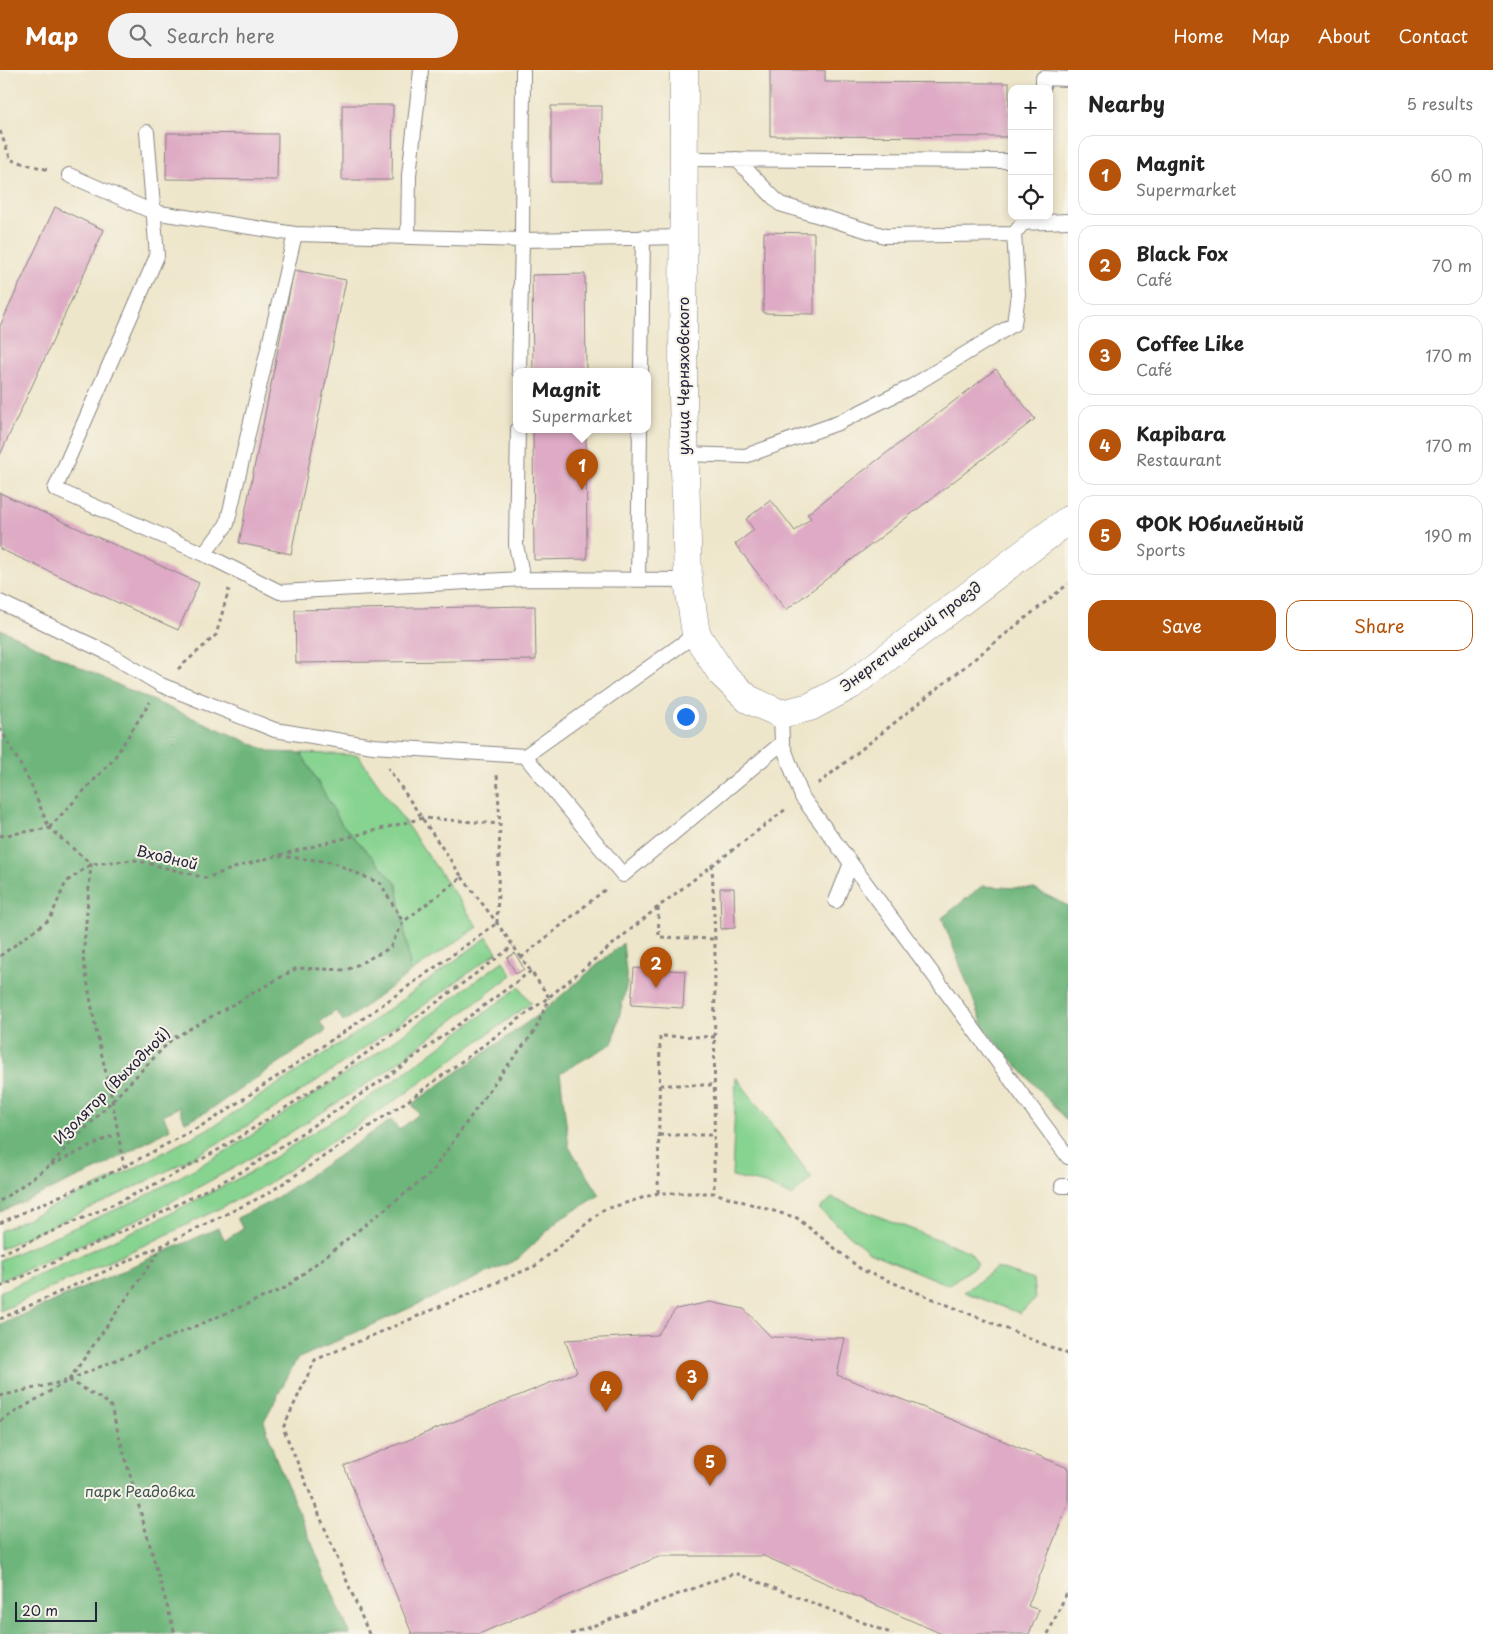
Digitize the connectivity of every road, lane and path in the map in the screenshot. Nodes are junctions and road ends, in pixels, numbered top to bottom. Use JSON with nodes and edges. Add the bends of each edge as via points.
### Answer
{"nodes":[{"id":1,"x":421,"y":70,"type":"edge"},
{"id":2,"x":523,"y":70,"type":"edge"},
{"id":3,"x":684,"y":70,"type":"edge"},
{"id":4,"x":1068,"y":78,"type":"edge"},
{"id":5,"x":1043,"y":79,"type":"edge"},
{"id":6,"x":0,"y":131,"type":"edge"},
{"id":7,"x":147,"y":132,"type":"dead end"},
{"id":8,"x":684,"y":159,"type":"junction"},
{"id":9,"x":736,"y":159,"type":"junction"},
{"id":10,"x":1008,"y":161,"type":"edge"},
{"id":11,"x":69,"y":175,"type":"joint"},
{"id":12,"x":153,"y":212,"type":"junction"},
{"id":13,"x":1039,"y":220,"type":"edge"},
{"id":14,"x":1053,"y":220,"type":"edge"},
{"id":15,"x":1068,"y":221,"type":"edge"},
{"id":16,"x":295,"y":234,"type":"junction"},
{"id":17,"x":1014,"y":234,"type":"junction"},
{"id":18,"x":408,"y":237,"type":"junction"},
{"id":19,"x":684,"y":237,"type":"junction"},
{"id":20,"x":643,"y":238,"type":"junction"},
{"id":21,"x":522,"y":240,"type":"junction"},
{"id":22,"x":519,"y":368,"type":"edge"},
{"id":23,"x":641,"y":368,"type":"edge"},
{"id":24,"x":518,"y":433,"type":"edge"},
{"id":25,"x":640,"y":433,"type":"edge"},
{"id":26,"x":685,"y":454,"type":"junction"},
{"id":27,"x":1068,"y":520,"type":"edge"},
{"id":28,"x":204,"y":554,"type":"junction"},
{"id":29,"x":523,"y":580,"type":"junction"},
{"id":30,"x":638,"y":580,"type":"junction"},
{"id":31,"x":688,"y":580,"type":"junction"},
{"id":32,"x":0,"y":602,"type":"edge"},
{"id":33,"x":696,"y":634,"type":"junction"},
{"id":34,"x":781,"y":714,"type":"junction"},
{"id":35,"x":0,"y":728,"type":"edge"},
{"id":36,"x":782,"y":743,"type":"junction"},
{"id":37,"x":374,"y":746,"type":"junction"},
{"id":38,"x":496,"y":755,"type":"junction"},
{"id":39,"x":526,"y":756,"type":"junction"},
{"id":40,"x":423,"y":818,"type":"junction"},
{"id":41,"x":500,"y":824,"type":"junction"},
{"id":42,"x":48,"y":828,"type":"junction"},
{"id":43,"x":0,"y":836,"type":"edge"},
{"id":44,"x":276,"y":856,"type":"junction"},
{"id":45,"x":712,"y":863,"type":"dead end"},
{"id":46,"x":851,"y":863,"type":"junction"},
{"id":47,"x":91,"y":864,"type":"junction"},
{"id":48,"x":623,"y":875,"type":"junction"},
{"id":49,"x":462,"y":877,"type":"junction"},
{"id":50,"x":836,"y":901,"type":"dead end"},
{"id":51,"x":658,"y":907,"type":"dead end"},
{"id":52,"x":403,"y":922,"type":"junction"},
{"id":53,"x":497,"y":923,"type":"junction"},
{"id":54,"x":715,"y":939,"type":"junction"},
{"id":55,"x":513,"y":946,"type":"junction"},
{"id":56,"x":0,"y":956,"type":"edge"},
{"id":57,"x":521,"y":958,"type":"junction"},
{"id":58,"x":531,"y":971,"type":"junction"},
{"id":59,"x":549,"y":997,"type":"junction"},
{"id":60,"x":715,"y":1037,"type":"junction"},
{"id":61,"x":660,"y":1085,"type":"junction"},
{"id":62,"x":714,"y":1085,"type":"junction"},
{"id":63,"x":112,"y":1099,"type":"junction"},
{"id":64,"x":118,"y":1133,"type":"junction"},
{"id":65,"x":659,"y":1135,"type":"junction"},
{"id":66,"x":714,"y":1135,"type":"junction"},
{"id":67,"x":1068,"y":1156,"type":"edge"},
{"id":68,"x":48,"y":1166,"type":"junction"},
{"id":69,"x":124,"y":1167,"type":"junction"},
{"id":70,"x":658,"y":1193,"type":"junction"},
{"id":71,"x":714,"y":1193,"type":"junction"},
{"id":72,"x":0,"y":1201,"type":"edge"},
{"id":73,"x":0,"y":1223,"type":"edge"},
{"id":74,"x":163,"y":1245,"type":"junction"},
{"id":75,"x":0,"y":1254,"type":"edge"},
{"id":76,"x":0,"y":1287,"type":"edge"},
{"id":77,"x":0,"y":1319,"type":"edge"},
{"id":78,"x":1068,"y":1354,"type":"edge"},
{"id":79,"x":69,"y":1380,"type":"junction"},
{"id":80,"x":0,"y":1396,"type":"edge"},
{"id":81,"x":0,"y":1421,"type":"edge"},
{"id":82,"x":1068,"y":1590,"type":"edge"},
{"id":83,"x":175,"y":1634,"type":"edge"},
{"id":84,"x":369,"y":1634,"type":"edge"},
{"id":85,"x":571,"y":1634,"type":"edge"},
{"id":86,"x":892,"y":1634,"type":"edge"},
{"id":87,"x":1048,"y":1634,"type":"edge"}],
"edges":[{"from":1,"to":18,"type":"lane","via":[[409,175]]},
{"from":2,"to":21,"type":"lane"},
{"from":3,"to":8,"type":"street","name":"улица Черняховского"},
{"from":4,"to":5,"type":"lane"},
{"from":6,"to":11,"type":"path","via":[[11,160]]},
{"from":7,"to":12,"type":"lane"},
{"from":8,"to":9,"type":"lane"},
{"from":8,"to":19,"type":"street","name":"улица Черняховского"},
{"from":9,"to":10,"type":"lane"},
{"from":9,"to":17,"type":"lane","via":[[780,204],[885,236]]},
{"from":11,"to":12,"type":"lane"},
{"from":12,"to":16,"type":"lane"},
{"from":12,"to":28,"type":"lane","via":[[157,256],[55,489]]},
{"from":13,"to":17,"type":"lane","via":[[1023,223]]},
{"from":14,"to":15,"type":"lane"},
{"from":16,"to":18,"type":"lane"},
{"from":16,"to":28,"type":"lane","via":[[227,524]]},
{"from":17,"to":26,"type":"lane","via":[[1018,294],[1014,324],[909,388],[838,423],[745,456]]},
{"from":18,"to":21,"type":"lane"},
{"from":19,"to":20,"type":"lane"},
{"from":19,"to":26,"type":"street","name":"улица Черняховского"},
{"from":20,"to":21,"type":"lane"},
{"from":20,"to":23,"type":"lane"},
{"from":21,"to":22,"type":"lane"},
{"from":24,"to":29,"type":"lane","via":[[516,545]]},
{"from":25,"to":30,"type":"lane"},
{"from":26,"to":31,"type":"street","name":"улица Черняховского"},
{"from":27,"to":34,"type":"street","name":"Энергетический проезд","via":[[851,685],[810,707]]},
{"from":28,"to":29,"type":"lane","via":[[280,592]]},
{"from":29,"to":30,"type":"lane"},
{"from":30,"to":31,"type":"lane"},
{"from":31,"to":33,"type":"street","name":"улица Черняховского"},
{"from":32,"to":37,"type":"lane","via":[[106,652],[161,685],[275,730]]},
{"from":33,"to":34,"type":"street","name":"улица Черняховского","via":[[722,674],[748,699]]},
{"from":33,"to":39,"type":"lane"},
{"from":34,"to":36,"type":"lane"},
{"from":35,"to":42,"type":"path","via":[[30,782]]},
{"from":36,"to":46,"type":"lane","via":[[802,797]]},
{"from":36,"to":48,"type":"lane"},
{"from":37,"to":38,"type":"lane"},
{"from":37,"to":40,"type":"path"},
{"from":38,"to":39,"type":"lane"},
{"from":38,"to":41,"type":"path"},
{"from":39,"to":48,"type":"lane"},
{"from":40,"to":41,"type":"path","name":"Входной"},
{"from":40,"to":44,"type":"path","name":"Входной"},
{"from":40,"to":49,"type":"path"},
{"from":41,"to":53,"type":"path"},
{"from":42,"to":43,"type":"path"},
{"from":42,"to":47,"type":"path"},
{"from":44,"to":47,"type":"path","name":"Входной","via":[[206,878],[135,860]]},
{"from":44,"to":52,"type":"path","via":[[332,862],[381,884]]},
{"from":45,"to":54,"type":"path"},
{"from":46,"to":50,"type":"lane"},
{"from":46,"to":67,"type":"lane"},
{"from":47,"to":56,"type":"path","via":[[66,882],[50,919]]},
{"from":47,"to":63,"type":"path","via":[[84,958]]},
{"from":48,"to":57,"type":"path"},
{"from":49,"to":52,"type":"path","name":"Изолятор (Выходной)"},
{"from":49,"to":53,"type":"path"},
{"from":51,"to":54,"type":"path","via":[[659,938]]},
{"from":52,"to":63,"type":"path","name":"Изолятор (Выходной)","via":[[390,948],[364,962],[347,970],[297,968],[172,1038]]},
{"from":53,"to":55,"type":"path"},
{"from":53,"to":69,"type":"path","via":[[354,1025],[212,1120]]},
{"from":54,"to":60,"type":"path"},
{"from":55,"to":57,"type":"path"},
{"from":55,"to":75,"type":"path","via":[[370,1052],[231,1143],[137,1194]]},
{"from":57,"to":58,"type":"path"},
{"from":58,"to":59,"type":"path"},
{"from":58,"to":76,"type":"path","via":[[387,1077],[247,1169],[149,1219]]},
{"from":59,"to":74,"type":"path","via":[[409,1100],[267,1194]]},
{"from":59,"to":79,"type":"path","via":[[535,1031],[431,1173],[285,1288]]},
{"from":60,"to":61,"type":"path","via":[[660,1036]]},
{"from":60,"to":62,"type":"path"},
{"from":61,"to":62,"type":"path"},
{"from":61,"to":65,"type":"path"},
{"from":62,"to":66,"type":"path"},
{"from":63,"to":64,"type":"path"},
{"from":63,"to":68,"type":"path","name":"Изолятор (Выходной)"},
{"from":64,"to":68,"type":"path"},
{"from":64,"to":69,"type":"path"},
{"from":65,"to":66,"type":"path"},
{"from":65,"to":70,"type":"path"},
{"from":66,"to":71,"type":"path"},
{"from":68,"to":72,"type":"path","name":"Изолятор (Выходной)"},
{"from":69,"to":73,"type":"path"},
{"from":70,"to":71,"type":"path"},
{"from":70,"to":84,"type":"path","via":[[603,1210],[535,1266],[315,1360],[283,1428]]},
{"from":71,"to":78,"type":"path","via":[[797,1218],[862,1270]]},
{"from":74,"to":77,"type":"path"},
{"from":74,"to":79,"type":"path"},
{"from":79,"to":80,"type":"path"},
{"from":79,"to":81,"type":"path"},
{"from":79,"to":83,"type":"path","via":[[110,1404]]},
{"from":82,"to":87,"type":"path"},
{"from":85,"to":86,"type":"path","via":[[735,1573]]}]}
